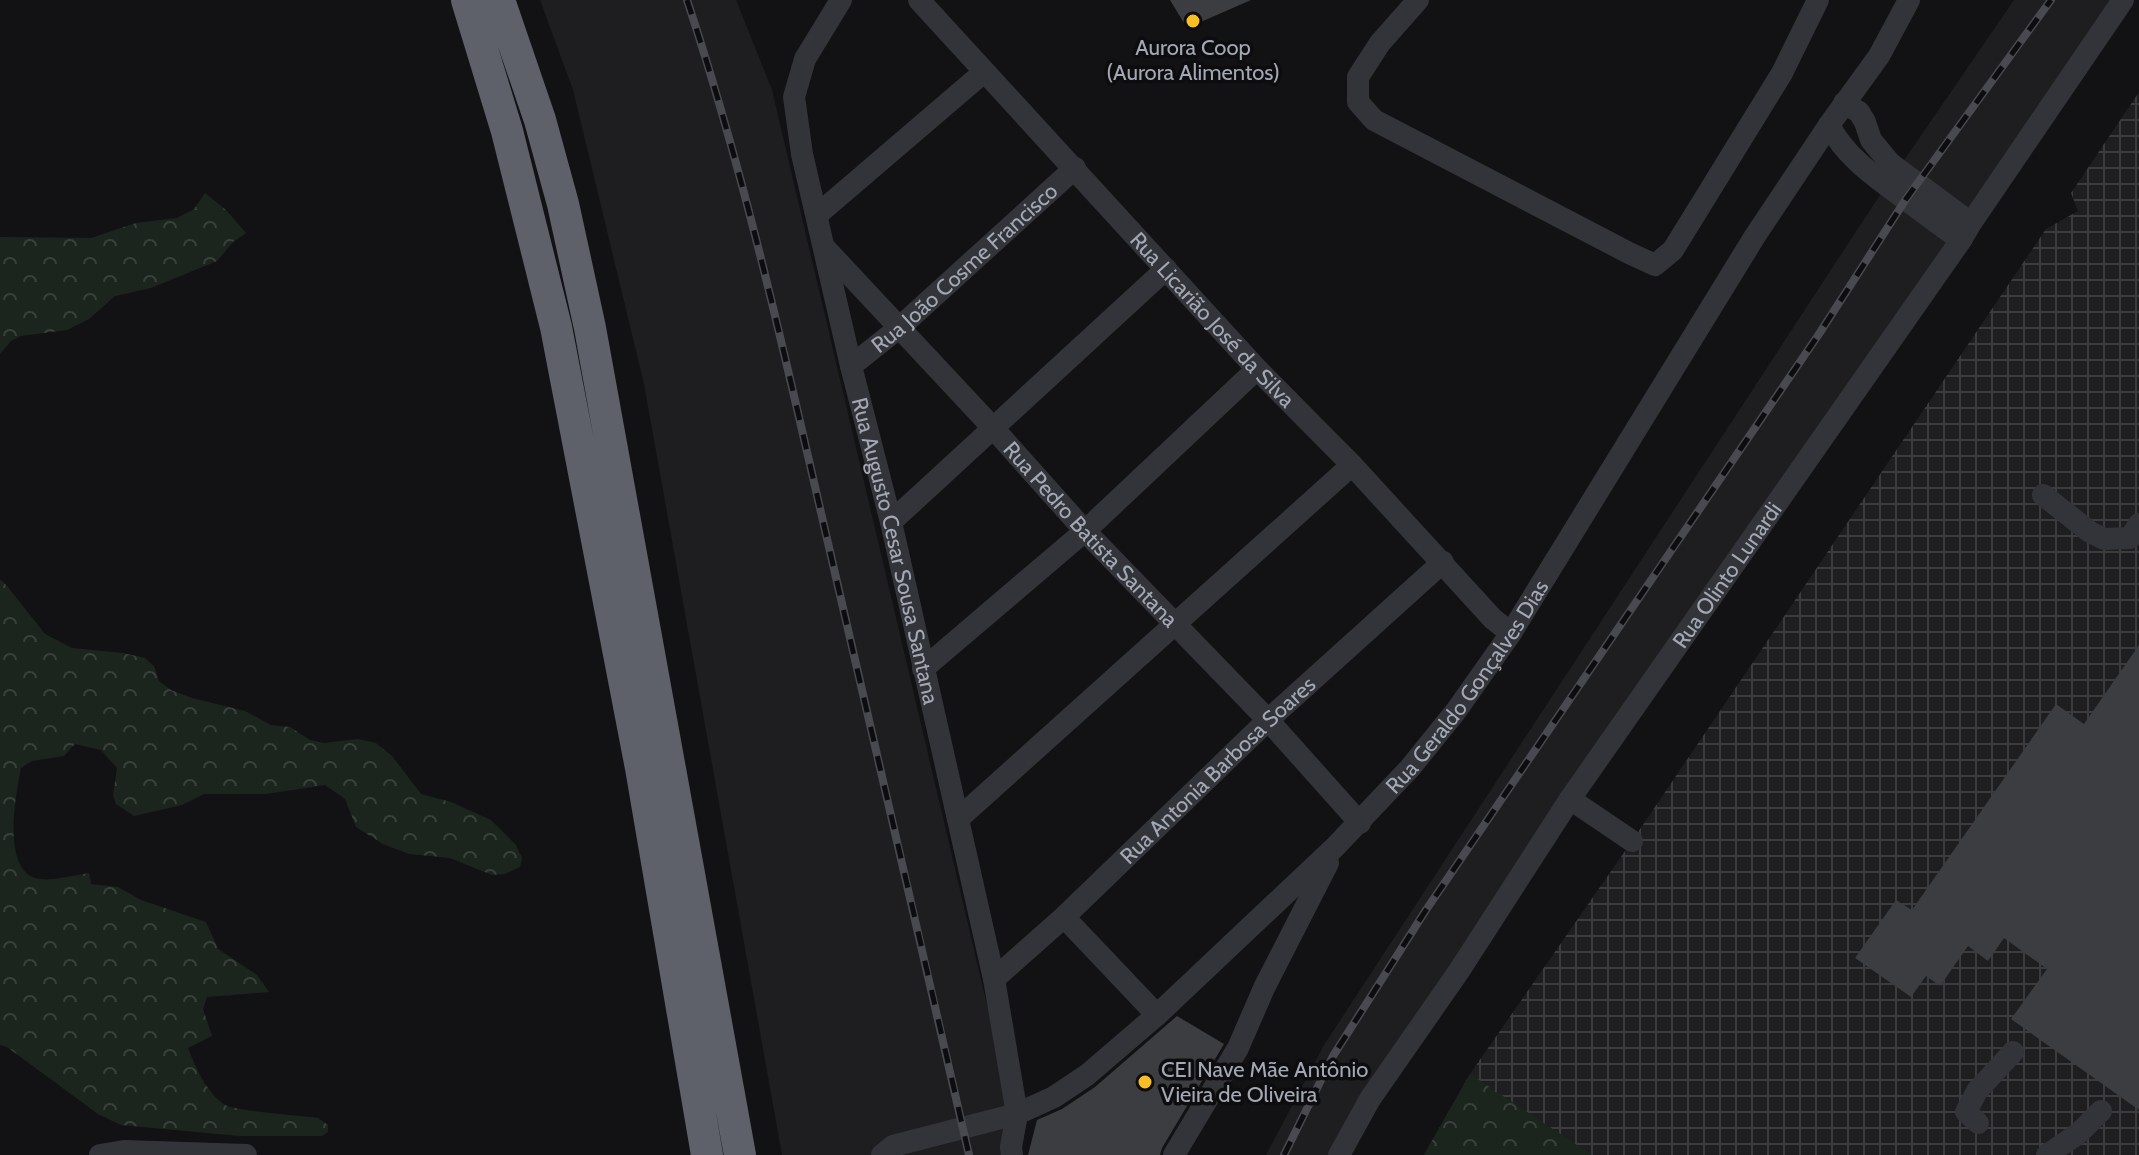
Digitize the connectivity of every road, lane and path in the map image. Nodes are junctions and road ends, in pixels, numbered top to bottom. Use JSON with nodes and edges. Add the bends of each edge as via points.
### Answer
{"nodes":[{"id":1,"x":467,"y":0,"type":"edge"},
{"id":2,"x":499,"y":0,"type":"edge"},
{"id":3,"x":841,"y":0,"type":"edge"},
{"id":4,"x":919,"y":0,"type":"edge"},
{"id":5,"x":1418,"y":0,"type":"edge"},
{"id":6,"x":1818,"y":0,"type":"edge"},
{"id":7,"x":1909,"y":0,"type":"edge"},
{"id":8,"x":2123,"y":0,"type":"edge"},
{"id":9,"x":1879,"y":56,"type":"junction"},
{"id":10,"x":984,"y":72,"type":"junction"},
{"id":11,"x":1844,"y":103,"type":"junction"},
{"id":12,"x":1865,"y":122,"type":"junction"},
{"id":13,"x":1829,"y":125,"type":"junction"},
{"id":14,"x":1844,"y":146,"type":"junction"},
{"id":15,"x":1806,"y":161,"type":"junction"},
{"id":16,"x":1075,"y":168,"type":"junction"},
{"id":17,"x":817,"y":215,"type":"junction"},
{"id":18,"x":1966,"y":232,"type":"junction"},
{"id":19,"x":823,"y":246,"type":"junction"},
{"id":20,"x":1166,"y":269,"type":"junction"},
{"id":21,"x":900,"y":327,"type":"junction"},
{"id":22,"x":851,"y":366,"type":"junction"},
{"id":23,"x":1257,"y":369,"type":"junction"},
{"id":24,"x":994,"y":429,"type":"junction"},
{"id":25,"x":1352,"y":465,"type":"junction"},
{"id":26,"x":2043,"y":495,"type":"dead end"},
{"id":27,"x":891,"y":522,"type":"junction"},
{"id":28,"x":2139,"y":524,"type":"edge"},
{"id":29,"x":1085,"y":531,"type":"junction"},
{"id":30,"x":1443,"y":562,"type":"junction"},
{"id":31,"x":1175,"y":626,"type":"junction"},
{"id":32,"x":1511,"y":633,"type":"junction"},
{"id":33,"x":923,"y":669,"type":"junction"},
{"id":34,"x":1268,"y":720,"type":"junction"},
{"id":35,"x":1570,"y":799,"type":"junction"},
{"id":36,"x":958,"y":819,"type":"junction"},
{"id":37,"x":1360,"y":823,"type":"junction"},
{"id":38,"x":1632,"y":841,"type":"dead end"},
{"id":39,"x":1335,"y":847,"type":"junction"},
{"id":40,"x":1064,"y":917,"type":"junction"},
{"id":41,"x":994,"y":979,"type":"junction"},
{"id":42,"x":1157,"y":1015,"type":"junction"},
{"id":43,"x":2013,"y":1052,"type":"dead end"},
{"id":44,"x":2101,"y":1111,"type":"dead end"},
{"id":45,"x":1017,"y":1114,"type":"junction"},
{"id":46,"x":1978,"y":1123,"type":"dead end"},
{"id":47,"x":100,"y":1155,"type":"edge"},
{"id":48,"x":246,"y":1155,"type":"edge"},
{"id":49,"x":707,"y":1155,"type":"edge"},
{"id":50,"x":740,"y":1155,"type":"edge"},
{"id":51,"x":882,"y":1155,"type":"edge"},
{"id":52,"x":1012,"y":1155,"type":"edge"},
{"id":53,"x":1174,"y":1155,"type":"edge"},
{"id":54,"x":1339,"y":1155,"type":"edge"},
{"id":55,"x":2047,"y":1155,"type":"edge"}],
"edges":[{"from":1,"to":49,"type":"highway","via":[[507,131],[556,327],[641,768]]},
{"from":2,"to":50,"type":"highway","via":[[540,120],[587,313]]},
{"from":3,"to":17,"type":"street","name":"Rua Augusto Cesar Sousa Santana","via":[[805,59],[794,97]]},
{"from":4,"to":10,"type":"street","name":"Rua Licarião José da Silva"},
{"from":5,"to":6,"type":"street","via":[[1358,77],[1358,102],[1374,120],[1655,265],[1673,250],[1782,73]]},
{"from":7,"to":9,"type":"street","name":"Rua Geraldo Gonçalves Dias"},
{"from":8,"to":18,"type":"street","name":"Rua Olinto Lunardi"},
{"from":9,"to":11,"type":"street","name":"Rua Geraldo Gonçalves Dias"},
{"from":9,"to":12,"type":"street","name":"Rua Geraldo Gonçalves Dias","via":[[1865,97]]},
{"from":10,"to":16,"type":"street","name":"Rua Licarião José da Silva"},
{"from":10,"to":17,"type":"street"},
{"from":11,"to":12,"type":"street"},
{"from":11,"to":13,"type":"street","name":"Rua Geraldo Gonçalves Dias"},
{"from":12,"to":14,"type":"street","via":[[1861,133]]},
{"from":12,"to":18,"type":"street","via":[[1871,140],[1890,163]]},
{"from":13,"to":14,"type":"street"},
{"from":13,"to":15,"type":"street","name":"Rua Geraldo Gonçalves Dias"},
{"from":14,"to":15,"type":"street"},
{"from":14,"to":18,"type":"street","via":[[1875,177]]},
{"from":15,"to":32,"type":"street","name":"Rua Geraldo Gonçalves Dias"},
{"from":16,"to":20,"type":"street","name":"Rua Licarião José da Silva"},
{"from":16,"to":21,"type":"street","name":"Rua João Cosme Francisco"},
{"from":17,"to":19,"type":"street","name":"Rua Augusto Cesar Sousa Santana"},
{"from":18,"to":35,"type":"street","name":"Rua Olinto Lunardi"},
{"from":19,"to":21,"type":"street","name":"Rua Pedro Batista Santana"},
{"from":19,"to":22,"type":"street","name":"Rua Augusto Cesar Sousa Santana"},
{"from":20,"to":23,"type":"street","name":"Rua Licarião José da Silva"},
{"from":20,"to":24,"type":"street"},
{"from":21,"to":22,"type":"street","name":"Rua João Cosme Francisco"},
{"from":21,"to":24,"type":"street","name":"Rua Pedro Batista Santana"},
{"from":22,"to":27,"type":"street","name":"Rua Augusto Cesar Sousa Santana"},
{"from":23,"to":25,"type":"street","name":"Rua Licarião José da Silva"},
{"from":23,"to":29,"type":"street"},
{"from":24,"to":27,"type":"street"},
{"from":24,"to":29,"type":"street","name":"Rua Pedro Batista Santana"},
{"from":25,"to":30,"type":"street","name":"Rua Licarião José da Silva"},
{"from":25,"to":31,"type":"street"},
{"from":26,"to":28,"type":"street","via":[[2104,539],[2130,538]]},
{"from":27,"to":33,"type":"street","name":"Rua Augusto Cesar Sousa Santana"},
{"from":29,"to":31,"type":"street","name":"Rua Pedro Batista Santana"},
{"from":29,"to":33,"type":"street"},
{"from":30,"to":32,"type":"street","name":"Rua Licarião José da Silva"},
{"from":30,"to":34,"type":"street","name":"Rua Antonia Barbosa Soares"},
{"from":31,"to":34,"type":"street","name":"Rua Pedro Batista Santana"},
{"from":31,"to":36,"type":"street"},
{"from":32,"to":37,"type":"street","name":"Rua Geraldo Gonçalves Dias","via":[[1456,711]]},
{"from":33,"to":36,"type":"street","name":"Rua Augusto Cesar Sousa Santana"},
{"from":34,"to":37,"type":"street","name":"Rua Pedro Batista Santana"},
{"from":34,"to":40,"type":"street","name":"Rua Antonia Barbosa Soares"},
{"from":35,"to":38,"type":"street"},
{"from":35,"to":54,"type":"street","name":"Rua Olinto Lunardi","via":[[1370,1099]]},
{"from":36,"to":41,"type":"street","name":"Rua Augusto Cesar Sousa Santana"},
{"from":37,"to":39,"type":"street","name":"Rua Geraldo Gonçalves Dias"},
{"from":39,"to":42,"type":"street","name":"Rua Geraldo Gonçalves Dias"},
{"from":39,"to":53,"type":"street","via":[[1238,1048]]},
{"from":40,"to":41,"type":"street","name":"Rua Antonia Barbosa Soares"},
{"from":40,"to":42,"type":"street"},
{"from":41,"to":45,"type":"street","name":"Rua Augusto Cesar Sousa Santana"},
{"from":42,"to":45,"type":"street","name":"Rua Geraldo Gonçalves Dias","via":[[1087,1075]]},
{"from":43,"to":46,"type":"street","via":[[1977,1091],[1966,1112]]},
{"from":44,"to":55,"type":"street"},
{"from":45,"to":51,"type":"street","name":"Rua Geraldo Gonçalves Dias","via":[[893,1146]]},
{"from":45,"to":52,"type":"street","name":"Rua Augusto Cesar Sousa Santana"},
{"from":47,"to":48,"type":"street"}]}
